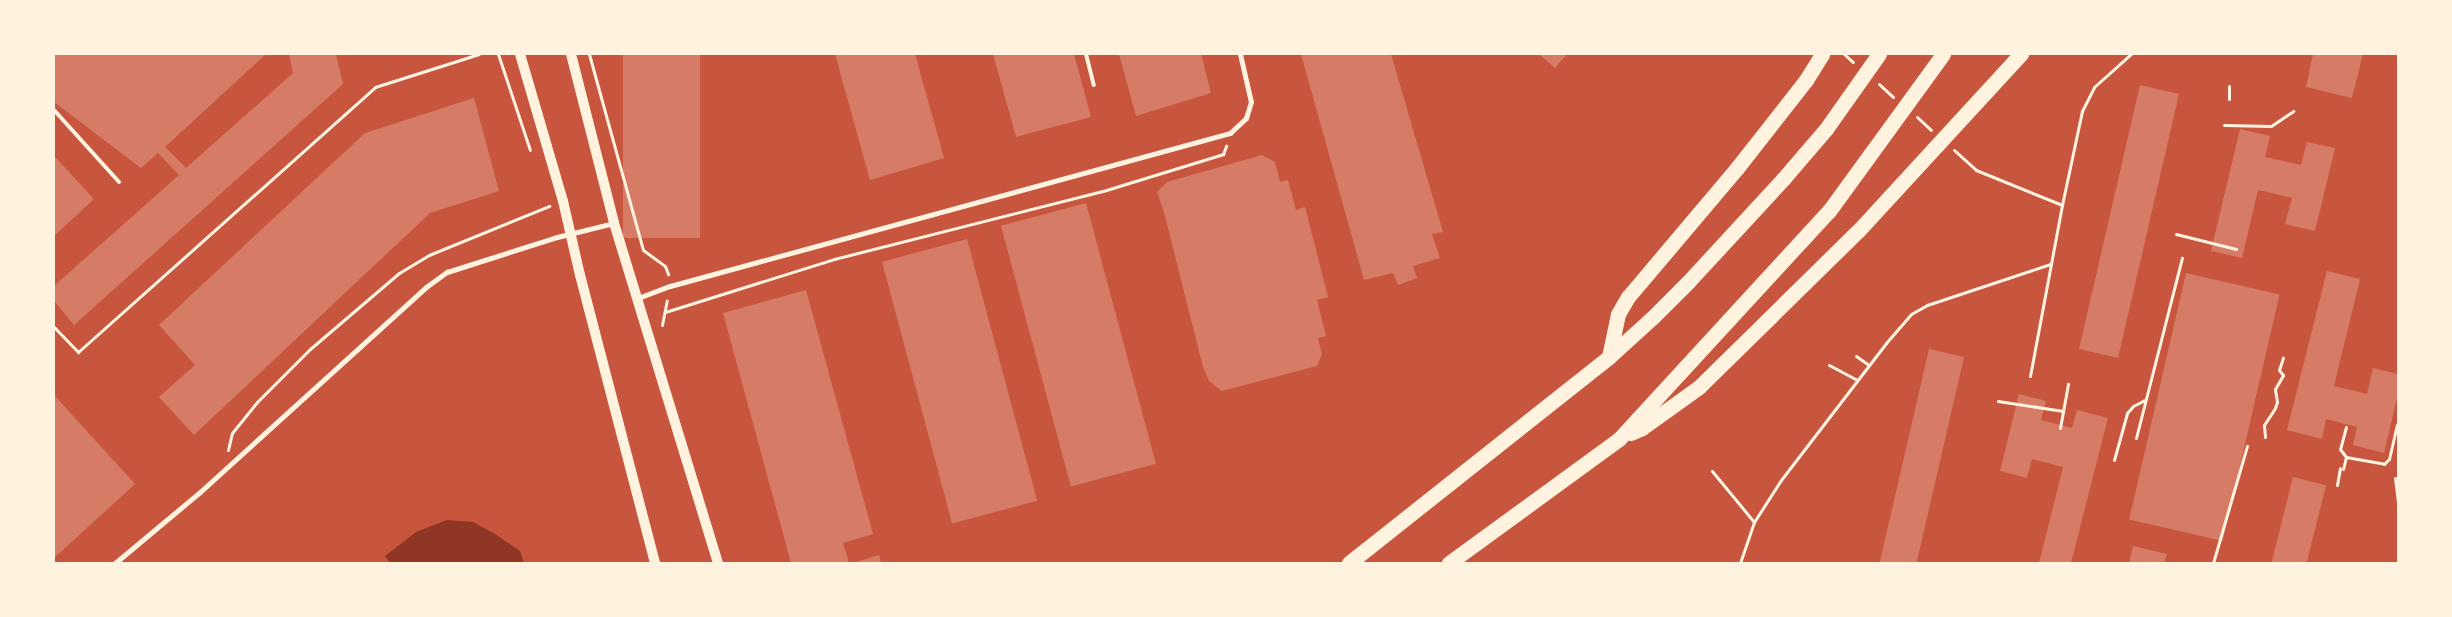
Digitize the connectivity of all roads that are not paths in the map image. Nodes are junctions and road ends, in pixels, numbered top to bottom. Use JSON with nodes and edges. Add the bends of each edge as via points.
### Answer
{"nodes":[{"id":1,"x":520,"y":54,"type":"edge"},
{"id":2,"x":571,"y":54,"type":"edge"},
{"id":3,"x":1086,"y":54,"type":"edge"},
{"id":4,"x":1240,"y":54,"type":"edge"},
{"id":5,"x":1822,"y":54,"type":"edge"},
{"id":6,"x":1879,"y":54,"type":"edge"},
{"id":7,"x":1943,"y":54,"type":"edge"},
{"id":8,"x":2020,"y":54,"type":"edge"},
{"id":9,"x":1094,"y":85,"type":"dead end"},
{"id":10,"x":54,"y":110,"type":"edge"},
{"id":11,"x":119,"y":182,"type":"dead end"},
{"id":12,"x":614,"y":223,"type":"junction"},
{"id":13,"x":571,"y":234,"type":"junction"},
{"id":14,"x":638,"y":298,"type":"junction"},
{"id":15,"x":1609,"y":357,"type":"junction"},
{"id":16,"x":1619,"y":439,"type":"junction"},
{"id":17,"x":115,"y":563,"type":"edge"},
{"id":18,"x":655,"y":563,"type":"edge"},
{"id":19,"x":718,"y":563,"type":"edge"},
{"id":20,"x":1350,"y":563,"type":"edge"},
{"id":21,"x":1449,"y":563,"type":"edge"}],
"edges":[{"from":1,"to":13,"type":"main road"},
{"from":2,"to":12,"type":"main road"},
{"from":3,"to":9,"type":"lane"},
{"from":4,"to":14,"type":"street","via":[[1251,102],[1246,118],[1230,133],[670,286]]},
{"from":5,"to":15,"type":"highway","via":[[1806,80],[1737,168],[1628,297],[1618,314]]},
{"from":6,"to":15,"type":"highway","via":[[1826,128],[1782,179],[1688,282]]},
{"from":7,"to":16,"type":"highway","via":[[1829,211]]},
{"from":8,"to":16,"type":"highway","via":[[1858,231],[1699,387],[1642,428]]},
{"from":10,"to":11,"type":"lane"},
{"from":12,"to":13,"type":"street"},
{"from":12,"to":14,"type":"main road"},
{"from":13,"to":17,"type":"street","via":[[448,272],[433,282],[200,492]]},
{"from":13,"to":18,"type":"main road"},
{"from":14,"to":19,"type":"main road"},
{"from":15,"to":20,"type":"highway"},
{"from":16,"to":21,"type":"highway"}]}
